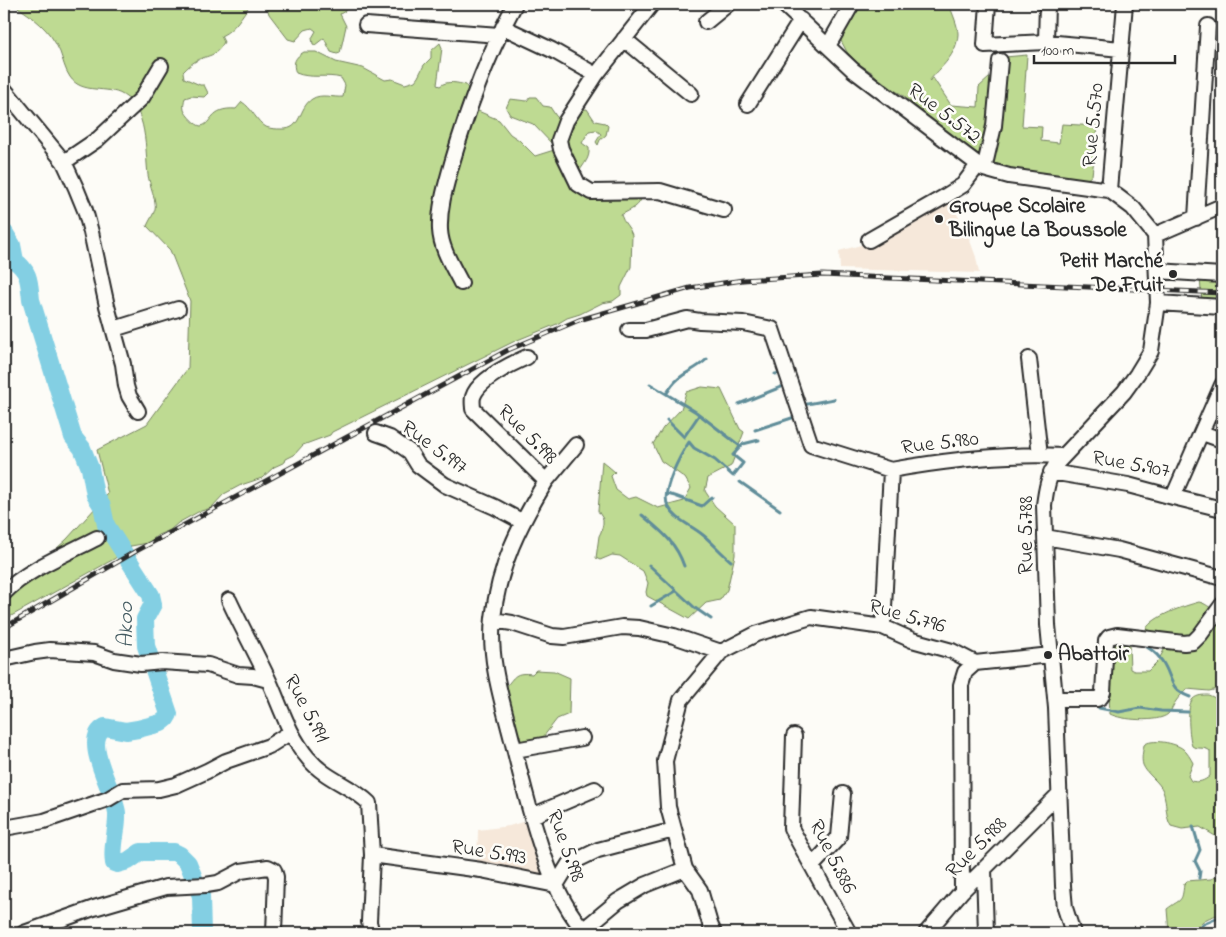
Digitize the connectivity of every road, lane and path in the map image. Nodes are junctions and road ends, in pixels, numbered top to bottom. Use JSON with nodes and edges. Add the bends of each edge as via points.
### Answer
{"nodes":[{"id":1,"x":515,"y":4,"type":"edge"},
{"id":2,"x":652,"y":4,"type":"edge"},
{"id":3,"x":728,"y":4,"type":"edge"},
{"id":4,"x":783,"y":4,"type":"edge"},
{"id":5,"x":852,"y":4,"type":"edge"},
{"id":6,"x":988,"y":4,"type":"edge"},
{"id":7,"x":1048,"y":4,"type":"edge"},
{"id":8,"x":1124,"y":4,"type":"edge"},
{"id":9,"x":801,"y":20,"type":"junction"},
{"id":10,"x":706,"y":22,"type":"dead end"},
{"id":11,"x":366,"y":24,"type":"dead end"},
{"id":12,"x":1208,"y":26,"type":"dead end"},
{"id":13,"x":501,"y":31,"type":"junction"},
{"id":14,"x":624,"y":38,"type":"junction"},
{"id":15,"x":1046,"y":42,"type":"junction"},
{"id":16,"x":828,"y":46,"type":"junction"},
{"id":17,"x":1121,"y":49,"type":"junction"},
{"id":18,"x":1000,"y":60,"type":"dead end"},
{"id":19,"x":162,"y":66,"type":"dead end"},
{"id":20,"x":596,"y":75,"type":"junction"},
{"id":21,"x":4,"y":89,"type":"edge"},
{"id":22,"x":691,"y":94,"type":"dead end"},
{"id":23,"x":748,"y":104,"type":"dead end"},
{"id":24,"x":64,"y":162,"type":"junction"},
{"id":25,"x":981,"y":167,"type":"junction"},
{"id":26,"x":1110,"y":191,"type":"junction"},
{"id":27,"x":1222,"y":206,"type":"edge"},
{"id":28,"x":724,"y":210,"type":"dead end"},
{"id":29,"x":1196,"y":218,"type":"junction"},
{"id":30,"x":1155,"y":235,"type":"junction"},
{"id":31,"x":869,"y":240,"type":"dead end"},
{"id":32,"x":1158,"y":271,"type":"junction"},
{"id":33,"x":1222,"y":275,"type":"edge"},
{"id":34,"x":461,"y":283,"type":"dead end"},
{"id":35,"x":1158,"y":302,"type":"junction"},
{"id":36,"x":1222,"y":307,"type":"edge"},
{"id":37,"x":178,"y":310,"type":"dead end"},
{"id":38,"x":114,"y":328,"type":"junction"},
{"id":39,"x":629,"y":330,"type":"dead end"},
{"id":40,"x":527,"y":357,"type":"dead end"},
{"id":41,"x":1029,"y":358,"type":"dead end"},
{"id":42,"x":1222,"y":384,"type":"edge"},
{"id":43,"x":138,"y":410,"type":"dead end"},
{"id":44,"x":1202,"y":433,"type":"junction"},
{"id":45,"x":376,"y":434,"type":"dead end"},
{"id":46,"x":1222,"y":440,"type":"edge"},
{"id":47,"x":576,"y":445,"type":"dead end"},
{"id":48,"x":1040,"y":455,"type":"junction"},
{"id":49,"x":1062,"y":456,"type":"junction"},
{"id":50,"x":891,"y":470,"type":"junction"},
{"id":51,"x":1051,"y":472,"type":"junction"},
{"id":52,"x":546,"y":482,"type":"junction"},
{"id":53,"x":1173,"y":497,"type":"junction"},
{"id":54,"x":1222,"y":509,"type":"edge"},
{"id":55,"x":523,"y":522,"type":"junction"},
{"id":56,"x":1045,"y":537,"type":"junction"},
{"id":57,"x":97,"y":538,"type":"dead end"},
{"id":58,"x":1222,"y":578,"type":"edge"},
{"id":59,"x":4,"y":593,"type":"edge"},
{"id":60,"x":229,"y":600,"type":"dead end"},
{"id":61,"x":1222,"y":604,"type":"edge"},
{"id":62,"x":493,"y":620,"type":"junction"},
{"id":63,"x":883,"y":627,"type":"junction"},
{"id":64,"x":721,"y":652,"type":"junction"},
{"id":65,"x":1051,"y":655,"type":"junction"},
{"id":66,"x":4,"y":659,"type":"edge"},
{"id":67,"x":975,"y":662,"type":"junction"},
{"id":68,"x":268,"y":680,"type":"junction"},
{"id":69,"x":1056,"y":699,"type":"junction"},
{"id":70,"x":291,"y":732,"type":"junction"},
{"id":71,"x":794,"y":736,"type":"dead end"},
{"id":72,"x":582,"y":738,"type":"dead end"},
{"id":73,"x":515,"y":750,"type":"junction"},
{"id":74,"x":595,"y":789,"type":"dead end"},
{"id":75,"x":1060,"y":793,"type":"junction"},
{"id":76,"x":843,"y":794,"type":"dead end"},
{"id":77,"x":532,"y":816,"type":"junction"},
{"id":78,"x":4,"y":826,"type":"edge"},
{"id":79,"x":674,"y":830,"type":"junction"},
{"id":80,"x":372,"y":855,"type":"junction"},
{"id":81,"x":812,"y":866,"type":"junction"},
{"id":82,"x":685,"y":869,"type":"junction"},
{"id":83,"x":984,"y":869,"type":"junction"},
{"id":84,"x":556,"y":885,"type":"junction"},
{"id":85,"x":962,"y":891,"type":"junction"},
{"id":86,"x":585,"y":932,"type":"edge"},
{"id":87,"x":24,"y":933,"type":"edge"},
{"id":88,"x":274,"y":933,"type":"edge"},
{"id":89,"x":372,"y":933,"type":"edge"},
{"id":90,"x":714,"y":933,"type":"edge"},
{"id":91,"x":849,"y":933,"type":"edge"},
{"id":92,"x":926,"y":933,"type":"edge"},
{"id":93,"x":986,"y":933,"type":"edge"},
{"id":94,"x":1072,"y":933,"type":"edge"}],
"edges":[{"from":1,"to":13,"type":"street"},
{"from":2,"to":14,"type":"street"},
{"from":3,"to":10,"type":"street"},
{"from":4,"to":9,"type":"street","name":"Rue 5.572"},
{"from":5,"to":16,"type":"street"},
{"from":6,"to":15,"type":"street","via":[[985,45]]},
{"from":7,"to":15,"type":"street"},
{"from":8,"to":17,"type":"street","name":"Rue 5.570"},
{"from":9,"to":16,"type":"street","name":"Rue 5.572"},
{"from":9,"to":23,"type":"street"},
{"from":11,"to":13,"type":"street"},
{"from":12,"to":29,"type":"street"},
{"from":13,"to":20,"type":"street","via":[[552,50]]},
{"from":13,"to":34,"type":"street","via":[[474,97],[443,197],[440,231],[443,246]]},
{"from":14,"to":20,"type":"street"},
{"from":14,"to":22,"type":"street"},
{"from":15,"to":17,"type":"street"},
{"from":16,"to":25,"type":"street","name":"Rue 5.572","via":[[853,70]]},
{"from":17,"to":26,"type":"street","name":"Rue 5.570"},
{"from":18,"to":25,"type":"street","via":[[994,126]]},
{"from":19,"to":24,"type":"street","via":[[142,98],[98,139]]},
{"from":20,"to":28,"type":"street","via":[[566,121],[560,140],[578,184],[592,192],[660,191]]},
{"from":21,"to":24,"type":"street"},
{"from":24,"to":38,"type":"street","via":[[85,210]]},
{"from":25,"to":26,"type":"street","name":"Rue 5.572","via":[[1002,175]]},
{"from":25,"to":31,"type":"street","via":[[950,193]]},
{"from":26,"to":30,"type":"street","via":[[1133,208]]},
{"from":27,"to":29,"type":"street"},
{"from":29,"to":30,"type":"street"},
{"from":30,"to":32,"type":"street","name":"Rue 5.788"},
{"from":32,"to":33,"type":"street"},
{"from":32,"to":35,"type":"street","name":"Rue 5.788"},
{"from":35,"to":36,"type":"street"},
{"from":35,"to":49,"type":"street","name":"Rue 5.788","via":[[1148,358],[1124,392]]},
{"from":37,"to":38,"type":"street"},
{"from":38,"to":43,"type":"street","via":[[129,396]]},
{"from":39,"to":50,"type":"street","via":[[646,330],[688,319],[743,323],[772,329],[811,445]]},
{"from":40,"to":52,"type":"street","name":"Rue 5.998","via":[[479,386],[472,398],[473,410]]},
{"from":41,"to":48,"type":"street"},
{"from":42,"to":44,"type":"street","name":"Rue 5.907"},
{"from":44,"to":46,"type":"street"},
{"from":44,"to":53,"type":"street","name":"Rue 5.907"},
{"from":45,"to":55,"type":"street","name":"Rue 5.997","via":[[390,438],[410,452],[418,465],[445,485]]},
{"from":47,"to":52,"type":"street"},
{"from":48,"to":49,"type":"street","name":"Rue 5.980"},
{"from":48,"to":50,"type":"street","name":"Rue 5.980","via":[[932,462]]},
{"from":49,"to":51,"type":"street","name":"Rue 5.788"},
{"from":50,"to":63,"type":"street","name":"Rue 5.980"},
{"from":51,"to":53,"type":"street","name":"Rue 5.907","via":[[1128,485]]},
{"from":51,"to":56,"type":"street","name":"Rue 5.788","via":[[1045,493]]},
{"from":52,"to":55,"type":"street","name":"Rue 5.998"},
{"from":53,"to":54,"type":"street"},
{"from":55,"to":62,"type":"street","name":"Rue 5.998","via":[[511,545]]},
{"from":56,"to":58,"type":"street","via":[[1119,550]]},
{"from":56,"to":65,"type":"street","name":"Rue 5.788"},
{"from":57,"to":59,"type":"street","via":[[41,567]]},
{"from":60,"to":68,"type":"street","name":"Rue 5.991"},
{"from":61,"to":69,"type":"street","via":[[1193,642],[1109,637],[1106,641],[1102,697]]},
{"from":62,"to":64,"type":"street","via":[[564,637],[622,627],[639,628]]},
{"from":62,"to":73,"type":"street","name":"Rue 5.998","via":[[494,664]]},
{"from":63,"to":64,"type":"street","name":"Rue 5.796","via":[[811,617],[756,634]]},
{"from":63,"to":67,"type":"street","name":"Rue 5.796"},
{"from":64,"to":79,"type":"street","name":"Rue 5.796","via":[[681,700],[665,761],[668,807]]},
{"from":65,"to":67,"type":"street"},
{"from":65,"to":69,"type":"street","name":"Rue 5.788"},
{"from":66,"to":68,"type":"street","via":[[50,650],[94,653],[141,664],[208,665]]},
{"from":67,"to":85,"type":"street","via":[[965,672],[961,685]]},
{"from":68,"to":70,"type":"street","name":"Rue 5.991"},
{"from":69,"to":75,"type":"street","name":"Rue 5.788"},
{"from":70,"to":78,"type":"street","via":[[269,746],[226,760],[176,785],[159,789],[129,789],[44,821]]},
{"from":70,"to":80,"type":"street","name":"Rue 5.991","via":[[320,771],[369,803]]},
{"from":71,"to":81,"type":"street","name":"Rue 5.886","via":[[791,828]]},
{"from":72,"to":73,"type":"street"},
{"from":73,"to":77,"type":"street","name":"Rue 5.998"},
{"from":74,"to":77,"type":"street"},
{"from":75,"to":83,"type":"street","name":"Rue 5.988"},
{"from":75,"to":94,"type":"street","name":"Rue 5.788","via":[[1065,908]]},
{"from":76,"to":81,"type":"street","via":[[840,837]]},
{"from":77,"to":84,"type":"street","name":"Rue 5.998"},
{"from":79,"to":82,"type":"street","name":"Rue 5.796"},
{"from":79,"to":84,"type":"street","via":[[598,850],[569,864]]},
{"from":80,"to":84,"type":"street","name":"Rue 5.993","via":[[482,870]]},
{"from":80,"to":89,"type":"street","name":"Rue 5.991","via":[[369,922]]},
{"from":81,"to":91,"type":"street","name":"Rue 5.886"},
{"from":82,"to":86,"type":"street","via":[[618,901]]},
{"from":82,"to":90,"type":"street","name":"Rue 5.796","via":[[700,890]]},
{"from":83,"to":85,"type":"street","name":"Rue 5.988"},
{"from":83,"to":93,"type":"street"},
{"from":84,"to":86,"type":"street","name":"Rue 5.998","via":[[570,913]]},
{"from":85,"to":92,"type":"street","name":"Rue 5.988"},
{"from":87,"to":88,"type":"street","via":[[166,887],[218,883],[242,871],[268,867],[274,870],[276,877]]}]}
